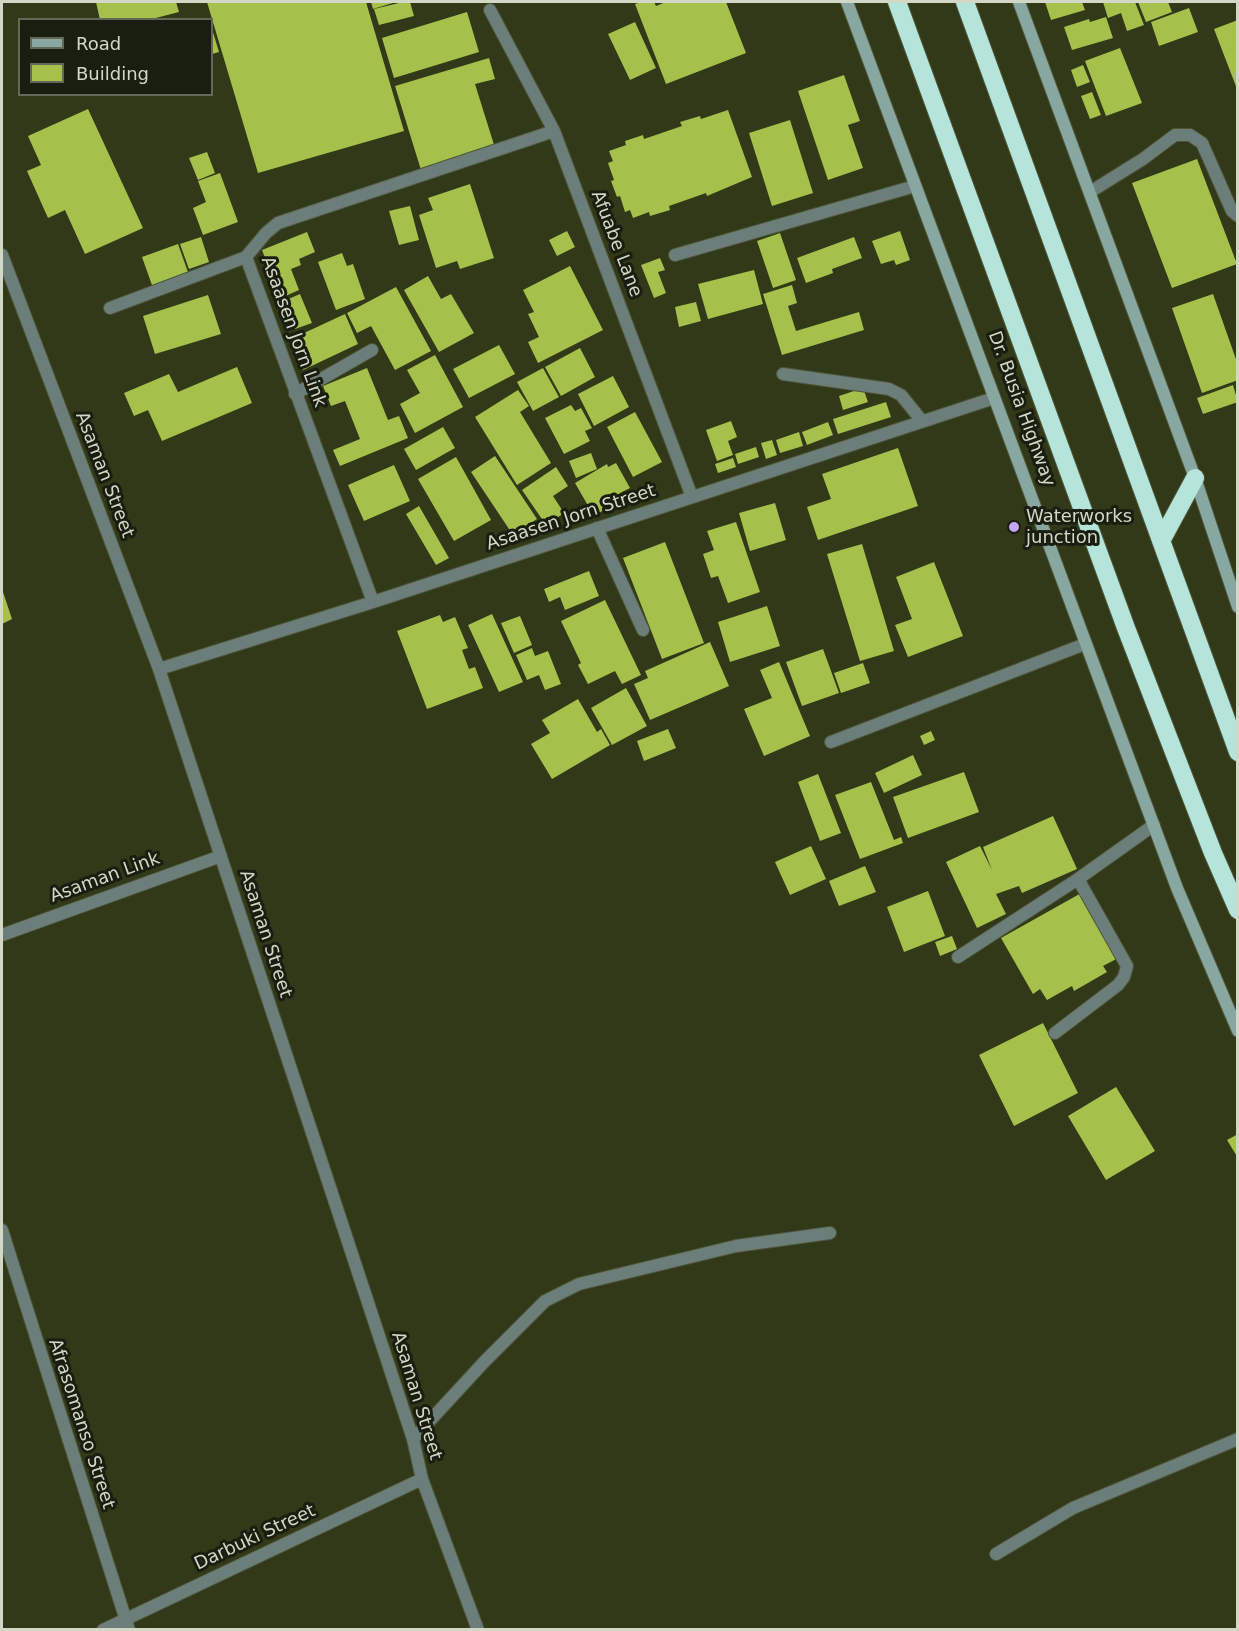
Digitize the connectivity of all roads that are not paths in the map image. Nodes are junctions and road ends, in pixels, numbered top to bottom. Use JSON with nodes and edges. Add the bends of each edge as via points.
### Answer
{"nodes":[{"id":1,"x":847,"y":2,"type":"edge"},
{"id":2,"x":897,"y":2,"type":"edge"},
{"id":3,"x":965,"y":2,"type":"edge"},
{"id":4,"x":1019,"y":2,"type":"edge"},
{"id":5,"x":490,"y":10,"type":"dead end"},
{"id":6,"x":554,"y":131,"type":"junction"},
{"id":7,"x":915,"y":186,"type":"junction"},
{"id":8,"x":1090,"y":192,"type":"junction"},
{"id":9,"x":1238,"y":216,"type":"edge"},
{"id":10,"x":2,"y":255,"type":"edge"},
{"id":11,"x":675,"y":255,"type":"dead end"},
{"id":12,"x":246,"y":257,"type":"junction"},
{"id":13,"x":110,"y":308,"type":"dead end"},
{"id":14,"x":372,"y":350,"type":"dead end"},
{"id":15,"x":783,"y":374,"type":"dead end"},
{"id":16,"x":296,"y":394,"type":"junction"},
{"id":17,"x":994,"y":398,"type":"junction"},
{"id":18,"x":922,"y":421,"type":"junction"},
{"id":19,"x":1195,"y":478,"type":"junction"},
{"id":20,"x":692,"y":497,"type":"junction"},
{"id":21,"x":597,"y":528,"type":"junction"},
{"id":22,"x":1161,"y":541,"type":"junction"},
{"id":23,"x":373,"y":602,"type":"junction"},
{"id":24,"x":1238,"y":607,"type":"edge"},
{"id":25,"x":643,"y":630,"type":"dead end"},
{"id":26,"x":1085,"y":644,"type":"junction"},
{"id":27,"x":159,"y":669,"type":"junction"},
{"id":28,"x":831,"y":742,"type":"dead end"},
{"id":29,"x":1238,"y":752,"type":"edge"},
{"id":30,"x":1154,"y":825,"type":"junction"},
{"id":31,"x":221,"y":856,"type":"junction"},
{"id":32,"x":1078,"y":879,"type":"junction"},
{"id":33,"x":1238,"y":910,"type":"edge"},
{"id":34,"x":2,"y":935,"type":"edge"},
{"id":35,"x":958,"y":957,"type":"dead end"},
{"id":36,"x":1238,"y":1031,"type":"edge"},
{"id":37,"x":1055,"y":1033,"type":"dead end"},
{"id":38,"x":2,"y":1230,"type":"edge"},
{"id":39,"x":830,"y":1233,"type":"dead end"},
{"id":40,"x":413,"y":1439,"type":"junction"},
{"id":41,"x":1238,"y":1439,"type":"edge"},
{"id":42,"x":422,"y":1479,"type":"junction"},
{"id":43,"x":996,"y":1554,"type":"dead end"},
{"id":44,"x":127,"y":1624,"type":"edge"},
{"id":45,"x":104,"y":1629,"type":"edge"},
{"id":46,"x":478,"y":1629,"type":"edge"}],
"edges":[{"from":1,"to":7,"type":"street","name":"Dr. Busia Highway"},
{"from":2,"to":33,"type":"highway","name":"Dr. Busia Highway","via":[[1126,628]]},
{"from":3,"to":22,"type":"highway"},
{"from":4,"to":8,"type":"street"},
{"from":5,"to":6,"type":"street","name":"Afuabe Lane"},
{"from":6,"to":12,"type":"street","name":"Asaasen Jorn Link","via":[[278,223]]},
{"from":6,"to":20,"type":"street","name":"Afuabe Lane"},
{"from":7,"to":11,"type":"street"},
{"from":7,"to":17,"type":"street","name":"Dr. Busia Highway"},
{"from":8,"to":9,"type":"street","via":[[1175,135],[1190,135],[1202,143],[1232,211]]},
{"from":8,"to":19,"type":"street"},
{"from":10,"to":27,"type":"street","name":"Asaman Street"},
{"from":12,"to":13,"type":"street"},
{"from":12,"to":16,"type":"street","name":"Asaasen Jorn Link"},
{"from":14,"to":16,"type":"street"},
{"from":15,"to":18,"type":"street","via":[[889,389],[901,395]]},
{"from":16,"to":23,"type":"street","name":"Asaasen Jorn Link"},
{"from":17,"to":18,"type":"street","name":"Asaasen Jorn Street"},
{"from":17,"to":26,"type":"street","name":"Dr. Busia Highway"},
{"from":18,"to":20,"type":"street","name":"Asaasen Jorn Street"},
{"from":19,"to":22,"type":"highway"},
{"from":19,"to":24,"type":"street"},
{"from":20,"to":21,"type":"street","name":"Asaasen Jorn Street"},
{"from":21,"to":23,"type":"street","name":"Asaasen Jorn Street"},
{"from":21,"to":25,"type":"street"},
{"from":22,"to":29,"type":"highway"},
{"from":23,"to":27,"type":"street","name":"Asaasen Jorn Street"},
{"from":26,"to":28,"type":"street"},
{"from":26,"to":30,"type":"street","name":"Dr. Busia Highway"},
{"from":27,"to":31,"type":"street","name":"Asaman Street"},
{"from":30,"to":32,"type":"street"},
{"from":30,"to":36,"type":"street","name":"Dr. Busia Highway"},
{"from":31,"to":34,"type":"street","name":"Asaman Link"},
{"from":31,"to":40,"type":"street","name":"Asaman Street"},
{"from":32,"to":35,"type":"street"},
{"from":32,"to":37,"type":"street","via":[[1127,966],[1118,985]]},
{"from":38,"to":44,"type":"street","name":"Afrasomanso Street"},
{"from":39,"to":40,"type":"street","via":[[736,1246],[579,1284],[544,1301]]},
{"from":40,"to":42,"type":"street","name":"Asaman Street"},
{"from":41,"to":43,"type":"street","via":[[1073,1508]]},
{"from":42,"to":44,"type":"street","name":"Darbuki Street"},
{"from":42,"to":46,"type":"street","name":"Asaman Street"},
{"from":44,"to":45,"type":"street","name":"Darbuki Street"}]}
